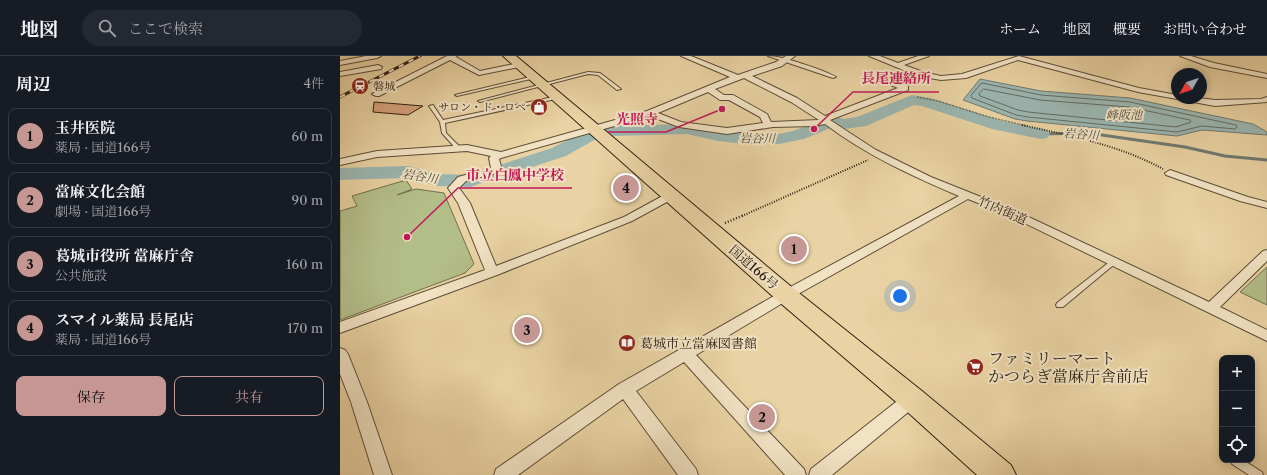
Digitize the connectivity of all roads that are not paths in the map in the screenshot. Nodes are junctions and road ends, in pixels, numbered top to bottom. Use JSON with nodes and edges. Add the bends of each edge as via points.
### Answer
{"nodes":[{"id":1,"x":377,"y":56,"type":"edge"},
{"id":2,"x":451,"y":56,"type":"edge"},
{"id":3,"x":685,"y":56,"type":"edge"},
{"id":4,"x":770,"y":56,"type":"edge"},
{"id":5,"x":791,"y":56,"type":"edge"},
{"id":6,"x":873,"y":56,"type":"edge"},
{"id":7,"x":925,"y":56,"type":"edge"},
{"id":8,"x":1184,"y":56,"type":"edge"},
{"id":9,"x":1017,"y":57,"type":"edge"},
{"id":10,"x":514,"y":60,"type":"edge"},
{"id":11,"x":783,"y":61,"type":"junction"},
{"id":12,"x":340,"y":64,"type":"edge"},
{"id":13,"x":898,"y":65,"type":"junction"},
{"id":14,"x":378,"y":67,"type":"dead end"},
{"id":15,"x":340,"y":74,"type":"edge"},
{"id":16,"x":921,"y":74,"type":"junction"},
{"id":17,"x":1267,"y":76,"type":"edge"},
{"id":18,"x":741,"y":77,"type":"junction"},
{"id":19,"x":834,"y":77,"type":"dead end"},
{"id":20,"x":538,"y":81,"type":"junction"},
{"id":21,"x":619,"y":89,"type":"dead end"},
{"id":22,"x":710,"y":89,"type":"junction"},
{"id":23,"x":376,"y":94,"type":"dead end"},
{"id":24,"x":457,"y":95,"type":"dead end"},
{"id":25,"x":1171,"y":96,"type":"edge"},
{"id":26,"x":558,"y":97,"type":"junction"},
{"id":27,"x":1267,"y":99,"type":"edge"},
{"id":28,"x":480,"y":101,"type":"dead end"},
{"id":29,"x":1207,"y":101,"type":"edge"},
{"id":30,"x":431,"y":106,"type":"dead end"},
{"id":31,"x":650,"y":113,"type":"junction"},
{"id":32,"x":827,"y":121,"type":"junction"},
{"id":33,"x":442,"y":122,"type":"junction"},
{"id":34,"x":768,"y":125,"type":"junction"},
{"id":35,"x":600,"y":132,"type":"junction"},
{"id":36,"x":459,"y":149,"type":"junction"},
{"id":37,"x":499,"y":155,"type":"junction"},
{"id":38,"x":340,"y":162,"type":"edge"},
{"id":39,"x":1170,"y":173,"type":"road end"},
{"id":40,"x":672,"y":195,"type":"junction"},
{"id":41,"x":968,"y":195,"type":"junction"},
{"id":42,"x":1267,"y":205,"type":"edge"},
{"id":43,"x":1267,"y":254,"type":"edge"},
{"id":44,"x":1114,"y":262,"type":"junction"},
{"id":45,"x":492,"y":272,"type":"junction"},
{"id":46,"x":786,"y":295,"type":"junction"},
{"id":47,"x":1060,"y":305,"type":"dead end"},
{"id":48,"x":1211,"y":308,"type":"junction"},
{"id":49,"x":340,"y":328,"type":"edge"},
{"id":50,"x":1267,"y":336,"type":"edge"},
{"id":51,"x":340,"y":354,"type":"edge"},
{"id":52,"x":686,"y":354,"type":"junction"},
{"id":53,"x":625,"y":389,"type":"junction"},
{"id":54,"x":912,"y":399,"type":"junction"},
{"id":55,"x":1239,"y":463,"type":"edge"},
{"id":56,"x":383,"y":475,"type":"edge"},
{"id":57,"x":503,"y":475,"type":"edge"},
{"id":58,"x":689,"y":475,"type":"edge"},
{"id":59,"x":797,"y":475,"type":"edge"},
{"id":60,"x":818,"y":475,"type":"edge"},
{"id":61,"x":1000,"y":475,"type":"edge"},
{"id":62,"x":1258,"y":475,"type":"edge"}],
"edges":[{"from":1,"to":12,"type":"street"},
{"from":2,"to":10,"type":"street","via":[[479,73]]},
{"from":2,"to":23,"type":"street"},
{"from":3,"to":18,"type":"street","name":"竹内街道"},
{"from":4,"to":11,"type":"lane"},
{"from":5,"to":11,"type":"street"},
{"from":6,"to":13,"type":"street"},
{"from":7,"to":13,"type":"street"},
{"from":8,"to":17,"type":"street"},
{"from":9,"to":16,"type":"street","via":[[964,76],[941,78]]},
{"from":9,"to":25,"type":"street","via":[[1138,90]]},
{"from":10,"to":20,"type":"highway","name":"国道166号"},
{"from":11,"to":18,"type":"street"},
{"from":11,"to":19,"type":"lane"},
{"from":13,"to":16,"type":"street"},
{"from":14,"to":15,"type":"street"},
{"from":16,"to":32,"type":"street","via":[[892,82],[904,88]]},
{"from":18,"to":22,"type":"street"},
{"from":18,"to":32,"type":"street","name":"竹内街道","via":[[794,100]]},
{"from":20,"to":21,"type":"lane","via":[[588,73],[599,74]]},
{"from":20,"to":24,"type":"lane"},
{"from":20,"to":26,"type":"highway","name":"国道166号"},
{"from":20,"to":28,"type":"lane"},
{"from":22,"to":31,"type":"street"},
{"from":22,"to":34,"type":"street","via":[[723,98],[730,97],[764,116]]},
{"from":26,"to":33,"type":"lane"},
{"from":26,"to":35,"type":"highway","name":"国道166号"},
{"from":27,"to":29,"type":"street"},
{"from":30,"to":33,"type":"lane"},
{"from":31,"to":34,"type":"street","via":[[679,124],[727,131]]},
{"from":31,"to":35,"type":"street"},
{"from":32,"to":34,"type":"street"},
{"from":32,"to":41,"type":"street","name":"竹内街道","via":[[880,155],[927,179]]},
{"from":33,"to":36,"type":"lane","via":[[444,132]]},
{"from":35,"to":37,"type":"street"},
{"from":35,"to":40,"type":"highway","name":"国道166号"},
{"from":36,"to":37,"type":"street","via":[[476,148]]},
{"from":36,"to":38,"type":"street","via":[[377,154]]},
{"from":37,"to":45,"type":"street","via":[[494,158],[497,170],[462,179],[453,188],[464,203]]},
{"from":39,"to":42,"type":"street"},
{"from":40,"to":45,"type":"street","via":[[628,219]]},
{"from":40,"to":46,"type":"highway","name":"国道166号"},
{"from":41,"to":44,"type":"street","name":"竹内街道"},
{"from":41,"to":46,"type":"street"},
{"from":43,"to":48,"type":"street"},
{"from":44,"to":47,"type":"lane"},
{"from":44,"to":48,"type":"street","name":"竹内街道"},
{"from":45,"to":49,"type":"street"},
{"from":46,"to":52,"type":"street"},
{"from":46,"to":54,"type":"highway","name":"国道166号"},
{"from":48,"to":50,"type":"street","name":"竹内街道"},
{"from":51,"to":56,"type":"street"},
{"from":52,"to":53,"type":"street"},
{"from":52,"to":59,"type":"street"},
{"from":53,"to":57,"type":"street"},
{"from":53,"to":58,"type":"street"},
{"from":54,"to":60,"type":"street"},
{"from":54,"to":61,"type":"highway","name":"国道166号"},
{"from":55,"to":62,"type":"lane"}]}
